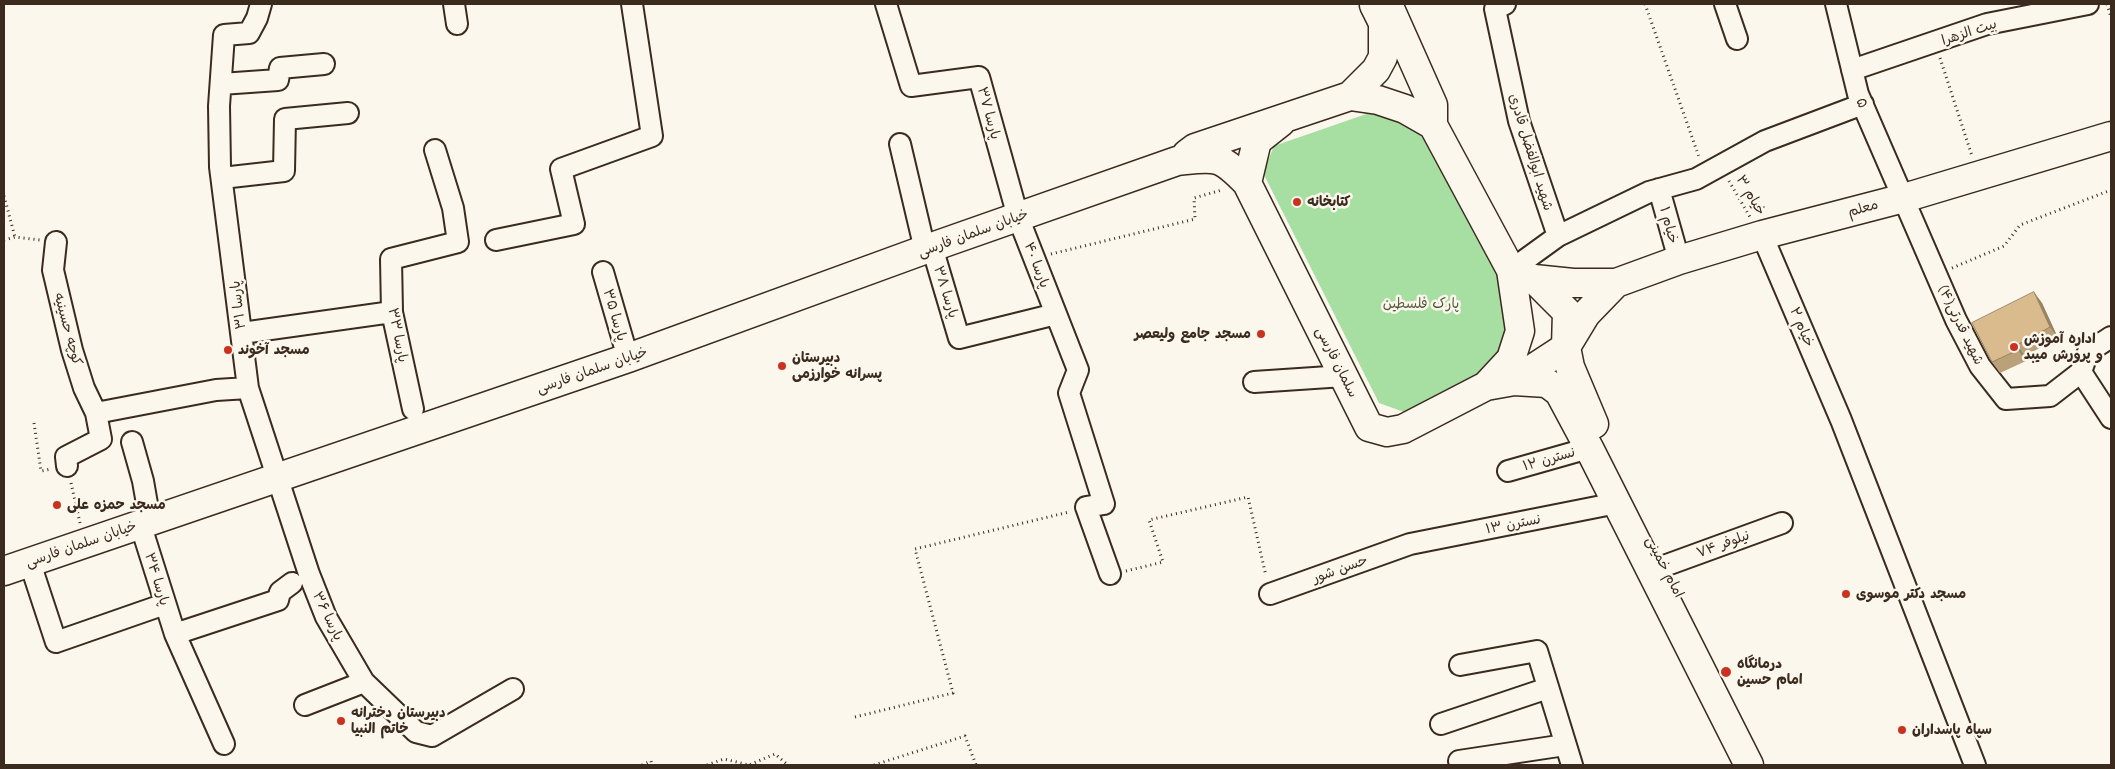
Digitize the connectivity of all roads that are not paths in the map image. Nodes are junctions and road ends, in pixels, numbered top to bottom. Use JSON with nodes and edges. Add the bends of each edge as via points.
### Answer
{"nodes":[{"id":1,"x":261,"y":4,"type":"edge"},
{"id":2,"x":454,"y":4,"type":"edge"},
{"id":3,"x":632,"y":4,"type":"edge"},
{"id":4,"x":886,"y":4,"type":"edge"},
{"id":5,"x":1725,"y":4,"type":"edge"},
{"id":6,"x":1836,"y":4,"type":"edge"},
{"id":7,"x":2088,"y":4,"type":"edge"},
{"id":8,"x":1500,"y":6,"type":"edge"},
{"id":9,"x":1382,"y":10,"type":"edge"},
{"id":10,"x":457,"y":24,"type":"dead end"},
{"id":11,"x":1737,"y":38,"type":"dead end"},
{"id":12,"x":324,"y":64,"type":"dead end"},
{"id":13,"x":1852,"y":70,"type":"junction"},
{"id":14,"x":222,"y":84,"type":"junction"},
{"id":15,"x":1350,"y":96,"type":"junction"},
{"id":16,"x":1863,"y":104,"type":"junction"},
{"id":17,"x":348,"y":114,"type":"dead end"},
{"id":18,"x":1287,"y":116,"type":"junction"},
{"id":19,"x":1434,"y":125,"type":"junction"},
{"id":20,"x":2111,"y":136,"type":"edge"},
{"id":21,"x":900,"y":144,"type":"dead end"},
{"id":22,"x":435,"y":150,"type":"dead end"},
{"id":23,"x":1177,"y":161,"type":"junction"},
{"id":24,"x":222,"y":178,"type":"junction"},
{"id":25,"x":1247,"y":182,"type":"junction"},
{"id":26,"x":1659,"y":189,"type":"junction"},
{"id":27,"x":1904,"y":198,"type":"junction"},
{"id":28,"x":1018,"y":217,"type":"junction"},
{"id":29,"x":1762,"y":235,"type":"junction"},
{"id":30,"x":1558,"y":236,"type":"junction"},
{"id":31,"x":496,"y":240,"type":"dead end"},
{"id":32,"x":56,"y":242,"type":"road end"},
{"id":33,"x":928,"y":248,"type":"junction"},
{"id":34,"x":1679,"y":260,"type":"junction"},
{"id":35,"x":603,"y":272,"type":"dead end"},
{"id":36,"x":1522,"y":274,"type":"junction"},
{"id":37,"x":1616,"y":283,"type":"junction"},
{"id":38,"x":392,"y":312,"type":"junction"},
{"id":39,"x":1056,"y":314,"type":"junction"},
{"id":40,"x":242,"y":333,"type":"junction"},
{"id":41,"x":2111,"y":337,"type":"edge"},
{"id":42,"x":1568,"y":357,"type":"junction"},
{"id":43,"x":628,"y":358,"type":"junction"},
{"id":44,"x":2081,"y":372,"type":"junction"},
{"id":45,"x":1344,"y":376,"type":"junction"},
{"id":46,"x":1514,"y":381,"type":"junction"},
{"id":47,"x":1254,"y":382,"type":"dead end"},
{"id":48,"x":1486,"y":386,"type":"junction"},
{"id":49,"x":248,"y":388,"type":"junction"},
{"id":50,"x":413,"y":409,"type":"dead end"},
{"id":51,"x":96,"y":413,"type":"junction"},
{"id":52,"x":2111,"y":418,"type":"edge"},
{"id":53,"x":132,"y":442,"type":"dead end"},
{"id":54,"x":1589,"y":448,"type":"junction"},
{"id":55,"x":67,"y":466,"type":"dead end"},
{"id":56,"x":1508,"y":471,"type":"dead end"},
{"id":57,"x":277,"y":477,"type":"junction"},
{"id":58,"x":1617,"y":503,"type":"junction"},
{"id":59,"x":145,"y":522,"type":"junction"},
{"id":60,"x":1782,"y":523,"type":"dead end"},
{"id":61,"x":1410,"y":544,"type":"joint"},
{"id":62,"x":30,"y":563,"type":"junction"},
{"id":63,"x":1664,"y":566,"type":"junction"},
{"id":64,"x":4,"y":571,"type":"edge"},
{"id":65,"x":1110,"y":574,"type":"road end"},
{"id":66,"x":292,"y":583,"type":"dead end"},
{"id":67,"x":1270,"y":594,"type":"road end"},
{"id":68,"x":165,"y":604,"type":"junction"},
{"id":69,"x":174,"y":634,"type":"junction"},
{"id":70,"x":1460,"y":665,"type":"dead end"},
{"id":71,"x":364,"y":682,"type":"junction"},
{"id":72,"x":513,"y":688,"type":"dead end"},
{"id":73,"x":1548,"y":688,"type":"junction"},
{"id":74,"x":305,"y":705,"type":"dead end"},
{"id":75,"x":1441,"y":724,"type":"dead end"},
{"id":76,"x":224,"y":744,"type":"dead end"},
{"id":77,"x":1565,"y":745,"type":"junction"},
{"id":78,"x":1459,"y":761,"type":"dead end"},
{"id":79,"x":1572,"y":765,"type":"edge"},
{"id":80,"x":1749,"y":765,"type":"edge"},
{"id":81,"x":1764,"y":765,"type":"edge"},
{"id":82,"x":1975,"y":765,"type":"edge"}],
"edges":[{"from":1,"to":14,"type":"street","name":"پارسا ۳۱","via":[[249,33],[224,35]]},
{"from":2,"to":10,"type":"street"},
{"from":3,"to":31,"type":"street","via":[[652,136],[561,169],[574,224]]},
{"from":4,"to":28,"type":"street","name":"پارسا ۳۷","via":[[911,86],[979,77]]},
{"from":5,"to":11,"type":"street"},
{"from":6,"to":13,"type":"street","name":"۵"},
{"from":7,"to":13,"type":"street","name":"بیت الزهرا","via":[[1987,24]]},
{"from":8,"to":30,"type":"street","name":"شهید ابوالفضل قادری","via":[[1519,121]]},
{"from":9,"to":15,"type":"main road","via":[[1383,57],[1376,70]]},
{"from":9,"to":19,"type":"main road","via":[[1424,81],[1433,105]]},
{"from":12,"to":14,"type":"street","via":[[280,68],[278,80]]},
{"from":13,"to":16,"type":"street","name":"۵"},
{"from":14,"to":24,"type":"street","name":"پارسا ۳۱","via":[[219,106]]},
{"from":15,"to":18,"type":"main road"},
{"from":15,"to":19,"type":"main road","via":[[1406,109]]},
{"from":16,"to":26,"type":"street","via":[[1765,141],[1696,179]]},
{"from":16,"to":27,"type":"street","name":"۵"},
{"from":17,"to":24,"type":"street","via":[[285,119],[284,171]]},
{"from":18,"to":23,"type":"main road","via":[[1195,148]]},
{"from":18,"to":25,"type":"main road","via":[[1257,141]]},
{"from":19,"to":36,"type":"main road"},
{"from":20,"to":27,"type":"main road","name":"معلم"},
{"from":21,"to":33,"type":"street","name":"پارسا ۳۸"},
{"from":22,"to":38,"type":"street","name":"پارسا ۳۳","via":[[453,208],[458,242],[391,259]]},
{"from":23,"to":25,"type":"main road","name":"سلمان فارسی","via":[[1219,159]]},
{"from":23,"to":28,"type":"main road","name":"خیابان سلمان فارسی"},
{"from":24,"to":40,"type":"street","name":"پارسا ۳۱"},
{"from":25,"to":45,"type":"main road","name":"سلمان فارسی"},
{"from":26,"to":30,"type":"street"},
{"from":26,"to":34,"type":"street","name":"خیام ۱"},
{"from":27,"to":29,"type":"main road","name":"معلم"},
{"from":27,"to":44,"type":"street","name":"شهید قدرتی(۴)","via":[[1956,320],[1980,366],[2006,398],[2050,396]]},
{"from":28,"to":33,"type":"main road","name":"خیابان سلمان فارسی"},
{"from":28,"to":39,"type":"street","name":"پارسا ۴۰"},
{"from":29,"to":34,"type":"main road","name":"معلم"},
{"from":29,"to":82,"type":"street","name":"خیام ۲","via":[[1841,420]]},
{"from":30,"to":36,"type":"street"},
{"from":32,"to":51,"type":"street","name":"کوچه حسینیه","via":[[53,270],[81,378]]},
{"from":33,"to":39,"type":"street","name":"پارسا ۳۸","via":[[960,338]]},
{"from":33,"to":43,"type":"main road","name":"خیابان سلمان فارسی"},
{"from":34,"to":37,"type":"main road","name":"معلم"},
{"from":35,"to":43,"type":"street","name":"پارسا ۳۵"},
{"from":36,"to":37,"type":"main road","via":[[1572,283]]},
{"from":36,"to":42,"type":"main road","via":[[1566,312]]},
{"from":36,"to":48,"type":"main road","via":[[1520,331],[1511,360]]},
{"from":37,"to":42,"type":"main road","via":[[1586,314]]},
{"from":38,"to":40,"type":"street"},
{"from":38,"to":50,"type":"street","name":"پارسا ۳۳"},
{"from":39,"to":65,"type":"street","name":"پارسا ۴۰","via":[[1078,370],[1069,393],[1104,504],[1086,507]]},
{"from":40,"to":49,"type":"street","name":"پارسا ۳۱"},
{"from":41,"to":44,"type":"street","via":[[2088,352]]},
{"from":42,"to":46,"type":"main road"},
{"from":42,"to":63,"type":"main road","name":"امام خمینی","via":[[1596,429]]},
{"from":43,"to":57,"type":"main road","name":"خیابان سلمان فارسی"},
{"from":44,"to":52,"type":"street"},
{"from":45,"to":47,"type":"street"},
{"from":45,"to":48,"type":"main road","name":"سلمان فارسی","via":[[1369,427],[1386,432],[1403,429]]},
{"from":46,"to":48,"type":"main road"},
{"from":46,"to":54,"type":"main road","name":"امام خمینی","via":[[1547,383],[1559,392]]},
{"from":49,"to":51,"type":"street","via":[[216,390]]},
{"from":49,"to":57,"type":"street","name":"پارسا ۳۱"},
{"from":51,"to":55,"type":"street","name":"کوچه حسینیه","via":[[102,439],[66,457]]},
{"from":53,"to":59,"type":"street","name":"پارسا ۳۴","via":[[143,481]]},
{"from":54,"to":56,"type":"street","name":"نسترن ۱۲"},
{"from":54,"to":58,"type":"main road","name":"امام خمینی"},
{"from":57,"to":59,"type":"main road","name":"خیابان سلمان فارسی"},
{"from":57,"to":71,"type":"street","name":"پارسا ۳۶","via":[[326,617]]},
{"from":58,"to":61,"type":"street","name":"نسترن ۱۳"},
{"from":58,"to":80,"type":"main road","name":"امام خمینی"},
{"from":59,"to":62,"type":"main road","name":"خیابان سلمان فارسی"},
{"from":59,"to":68,"type":"street","name":"پارسا ۳۴"},
{"from":60,"to":63,"type":"street","name":"نیلوفر ۷۴"},
{"from":61,"to":67,"type":"street","name":"حسن شور"},
{"from":62,"to":64,"type":"main road","name":"خیابان سلمان فارسی"},
{"from":62,"to":68,"type":"street","via":[[56,642]]},
{"from":63,"to":81,"type":"main road","name":"امام خمینی"},
{"from":66,"to":69,"type":"street","via":[[280,592],[278,600]]},
{"from":68,"to":69,"type":"street","name":"پارسا ۳۴"},
{"from":69,"to":76,"type":"street","name":"پارسا ۳۴"},
{"from":70,"to":73,"type":"street","via":[[1537,651]]},
{"from":71,"to":72,"type":"street","name":"پارسا ۳۶","via":[[416,732],[432,736]]},
{"from":71,"to":74,"type":"street"},
{"from":73,"to":75,"type":"street"},
{"from":73,"to":77,"type":"street"},
{"from":77,"to":78,"type":"street"},
{"from":77,"to":79,"type":"street"}]}
